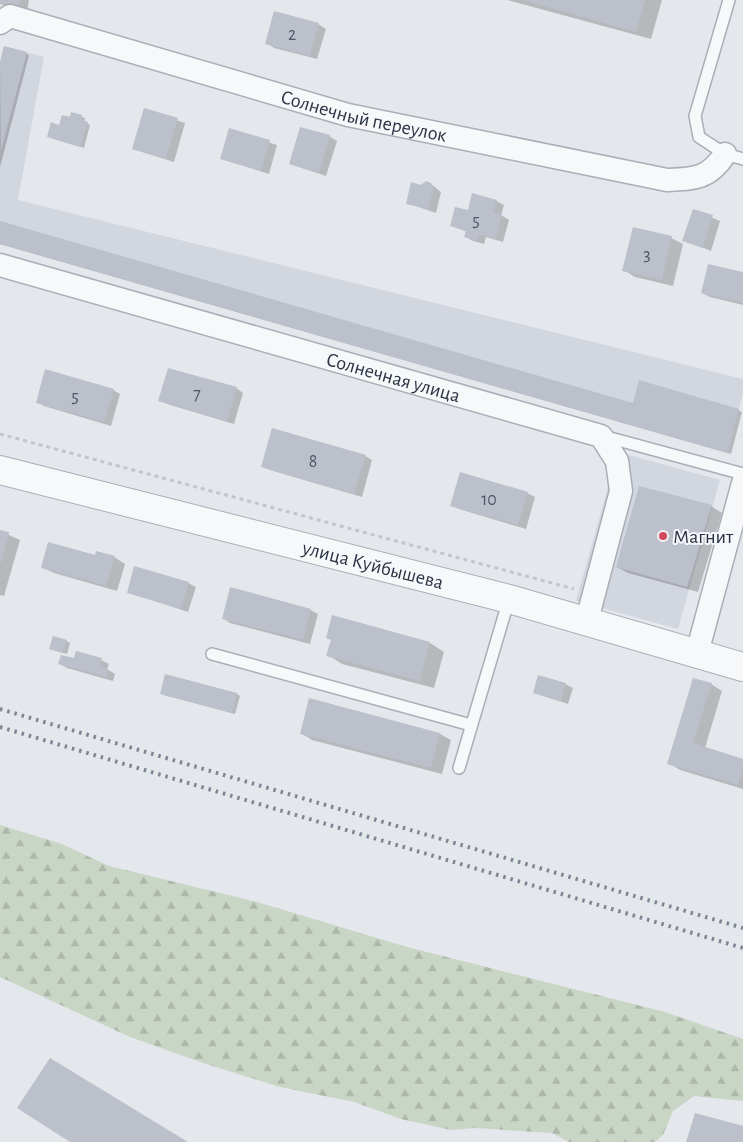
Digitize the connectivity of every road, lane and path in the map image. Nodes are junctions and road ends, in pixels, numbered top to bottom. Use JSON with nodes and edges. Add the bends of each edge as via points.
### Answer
{"nodes":[{"id":1,"x":729,"y":0,"type":"edge"},
{"id":2,"x":0,"y":23,"type":"edge"},
{"id":3,"x":734,"y":157,"type":"edge"},
{"id":4,"x":0,"y":265,"type":"edge"},
{"id":5,"x":0,"y":434,"type":"edge"},
{"id":6,"x":601,"y":436,"type":"junction"},
{"id":7,"x":0,"y":470,"type":"edge"},
{"id":8,"x":743,"y":474,"type":"edge"},
{"id":9,"x":743,"y":483,"type":"edge"},
{"id":10,"x":593,"y":594,"type":"junction"},
{"id":11,"x":509,"y":599,"type":"junction"},
{"id":12,"x":587,"y":620,"type":"junction"},
{"id":13,"x":697,"y":653,"type":"junction"},
{"id":14,"x":212,"y":654,"type":"dead end"},
{"id":15,"x":743,"y":667,"type":"edge"},
{"id":16,"x":471,"y":725,"type":"junction"},
{"id":17,"x":459,"y":768,"type":"dead end"}],
"edges":[{"from":1,"to":3,"type":"lane","via":[[695,116],[699,137]]},
{"from":2,"to":3,"type":"street","name":"Солнечный переулок","via":[[10,16],[348,116],[666,180],[697,179]]},
{"from":4,"to":6,"type":"street","name":"Солнечная улица"},
{"from":5,"to":10,"type":"path"},
{"from":6,"to":8,"type":"lane"},
{"from":6,"to":10,"type":"street","via":[[617,461],[621,491]]},
{"from":7,"to":11,"type":"street","name":"улица Куйбышева"},
{"from":9,"to":13,"type":"street"},
{"from":10,"to":12,"type":"street"},
{"from":11,"to":12,"type":"street","name":"улица Куйбышева"},
{"from":11,"to":16,"type":"lane"},
{"from":12,"to":13,"type":"street","name":"улица Куйбышева"},
{"from":13,"to":15,"type":"street","name":"улица Куйбышева"},
{"from":14,"to":16,"type":"lane"},
{"from":16,"to":17,"type":"lane"}]}
